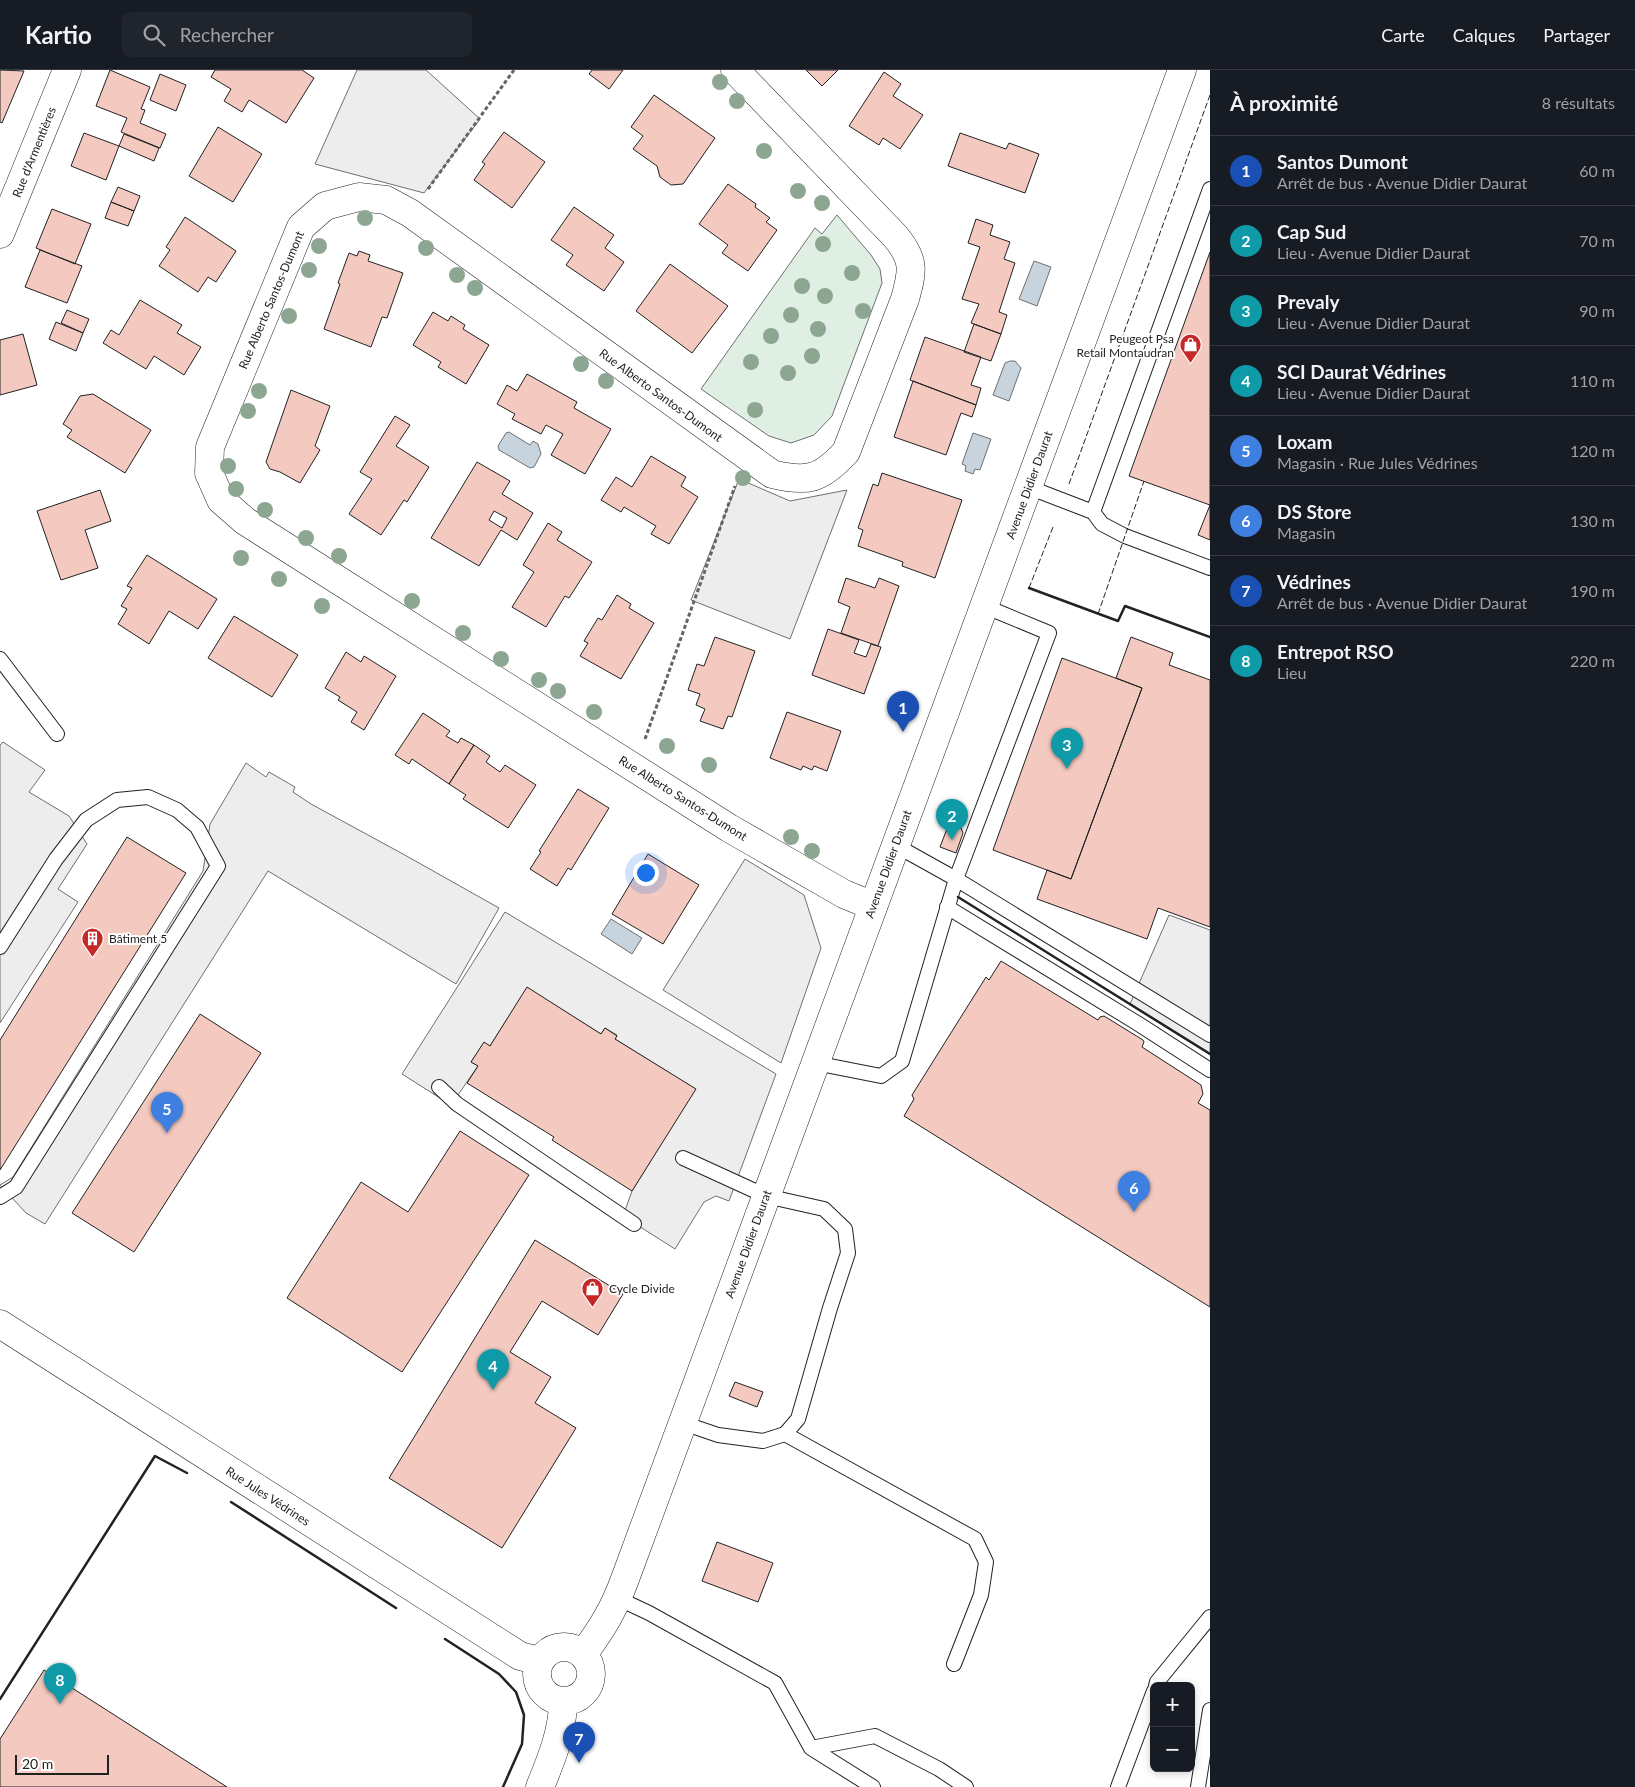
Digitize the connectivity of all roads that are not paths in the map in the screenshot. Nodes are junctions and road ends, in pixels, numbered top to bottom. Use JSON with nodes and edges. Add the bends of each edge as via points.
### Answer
{"nodes":[{"id":1,"x":67,"y":70,"type":"edge"},
{"id":2,"x":736,"y":70,"type":"edge"},
{"id":3,"x":1182,"y":70,"type":"edge"},
{"id":4,"x":1210,"y":189,"type":"edge"},
{"id":5,"x":0,"y":234,"type":"edge"},
{"id":6,"x":1028,"y":487,"type":"junction"},
{"id":7,"x":1093,"y":512,"type":"junction"},
{"id":8,"x":1210,"y":568,"type":"edge"},
{"id":9,"x":984,"y":606,"type":"junction"},
{"id":10,"x":0,"y":659,"type":"edge"},
{"id":11,"x":57,"y":734,"type":"dead end"},
{"id":12,"x":895,"y":846,"type":"junction"},
{"id":13,"x":956,"y":879,"type":"junction"},
{"id":14,"x":873,"y":906,"type":"junction"},
{"id":15,"x":947,"y":907,"type":"junction"},
{"id":16,"x":0,"y":947,"type":"edge"},
{"id":17,"x":1210,"y":1035,"type":"edge"},
{"id":18,"x":815,"y":1063,"type":"junction"},
{"id":19,"x":1210,"y":1070,"type":"edge"},
{"id":20,"x":438,"y":1087,"type":"dead end"},
{"id":21,"x":683,"y":1158,"type":"dead end"},
{"id":22,"x":766,"y":1196,"type":"junction"},
{"id":23,"x":0,"y":1197,"type":"edge"},
{"id":24,"x":634,"y":1224,"type":"dead end"},
{"id":25,"x":0,"y":1324,"type":"edge"},
{"id":26,"x":683,"y":1422,"type":"junction"},
{"id":27,"x":785,"y":1434,"type":"junction"},
{"id":28,"x":618,"y":1598,"type":"junction"},
{"id":29,"x":1210,"y":1617,"type":"edge"},
{"id":30,"x":584,"y":1653,"type":"junction"},
{"id":31,"x":539,"y":1661,"type":"junction"},
{"id":32,"x":954,"y":1664,"type":"dead end"},
{"id":33,"x":1157,"y":1682,"type":"edge"},
{"id":34,"x":563,"y":1702,"type":"junction"},
{"id":35,"x":1150,"y":1703,"type":"edge"},
{"id":36,"x":1210,"y":1710,"type":"edge"},
{"id":37,"x":811,"y":1748,"type":"junction"},
{"id":38,"x":540,"y":1787,"type":"edge"},
{"id":39,"x":874,"y":1787,"type":"edge"},
{"id":40,"x":966,"y":1787,"type":"edge"},
{"id":41,"x":1118,"y":1787,"type":"edge"},
{"id":42,"x":1198,"y":1787,"type":"edge"}],
"edges":[{"from":1,"to":5,"type":"street","name":"Rue d'Armentières"},
{"from":2,"to":14,"type":"street","name":"Rue Alberto Santos-Dumont","via":[[895,236],[911,263],[905,299],[846,452],[831,468],[813,477],[793,479],[772,474],[410,213],[386,200],[358,197],[325,206],[301,227],[210,447],[209,473],[221,500],[246,521],[729,828],[844,894]]},
{"from":3,"to":6,"type":"street","name":"Avenue Didier Daurat"},
{"from":4,"to":7,"type":"lane"},
{"from":6,"to":7,"type":"lane"},
{"from":6,"to":9,"type":"street","name":"Avenue Didier Daurat"},
{"from":7,"to":8,"type":"lane","via":[[1102,524],[1125,536]]},
{"from":9,"to":12,"type":"street","name":"Avenue Didier Daurat"},
{"from":9,"to":13,"type":"lane","via":[[1049,633]]},
{"from":10,"to":11,"type":"lane"},
{"from":12,"to":13,"type":"lane"},
{"from":12,"to":14,"type":"street","name":"Avenue Didier Daurat"},
{"from":13,"to":15,"type":"lane"},
{"from":13,"to":17,"type":"lane"},
{"from":14,"to":18,"type":"street","name":"Avenue Didier Daurat"},
{"from":15,"to":18,"type":"lane","via":[[902,1061],[881,1076]]},
{"from":15,"to":19,"type":"lane"},
{"from":16,"to":23,"type":"lane","via":[[56,858],[86,820],[117,800],[148,797],[177,810],[197,827],[218,866],[16,1187]]},
{"from":18,"to":22,"type":"street","name":"Avenue Didier Daurat"},
{"from":20,"to":24,"type":"lane","via":[[457,1104]]},
{"from":21,"to":22,"type":"lane"},
{"from":22,"to":26,"type":"street","name":"Avenue Didier Daurat"},
{"from":22,"to":27,"type":"lane","via":[[824,1209],[845,1229],[848,1253],[798,1419]]},
{"from":25,"to":31,"type":"street","name":"Rue Jules Védrines","via":[[520,1656]]},
{"from":26,"to":27,"type":"lane","via":[[718,1435],[762,1441]]},
{"from":26,"to":28,"type":"street","name":"Avenue Didier Daurat"},
{"from":27,"to":32,"type":"lane","via":[[975,1539],[986,1562],[981,1595]]},
{"from":28,"to":30,"type":"street","name":"Avenue Didier Daurat","via":[[602,1629]]},
{"from":28,"to":37,"type":"lane","via":[[775,1683]]},
{"from":29,"to":33,"type":"lane"},
{"from":30,"to":31,"type":"street","via":[[568,1646],[559,1647],[551,1649]]},
{"from":30,"to":34,"type":"street","via":[[591,1664],[592,1678],[587,1690],[577,1698]]},
{"from":31,"to":34,"type":"street","via":[[536,1674],[540,1688],[550,1698]]},
{"from":34,"to":38,"type":"street","via":[[553,1756]]},
{"from":35,"to":41,"type":"lane"},
{"from":36,"to":42,"type":"lane"},
{"from":37,"to":39,"type":"lane"},
{"from":37,"to":40,"type":"lane","via":[[875,1736],[939,1769]]}]}
